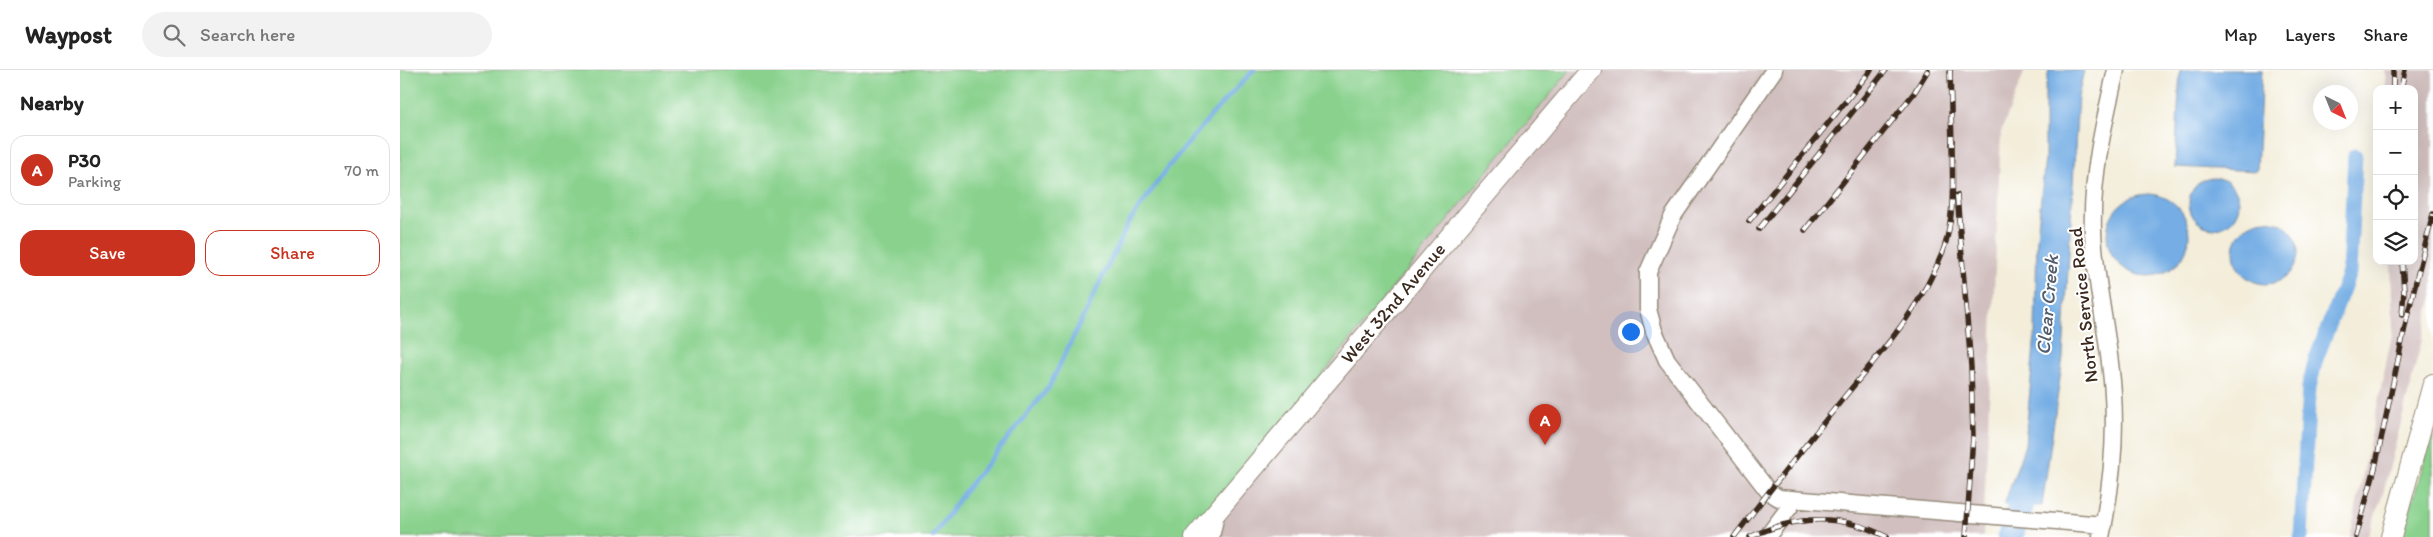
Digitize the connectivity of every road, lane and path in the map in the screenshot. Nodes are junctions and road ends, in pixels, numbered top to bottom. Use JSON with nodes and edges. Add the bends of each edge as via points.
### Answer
{"nodes":[{"id":1,"x":1591,"y":70,"type":"edge"},
{"id":2,"x":1774,"y":70,"type":"edge"},
{"id":3,"x":2116,"y":70,"type":"edge"},
{"id":4,"x":2433,"y":384,"type":"edge"},
{"id":5,"x":1794,"y":501,"type":"junction"},
{"id":6,"x":1217,"y":510,"type":"junction"},
{"id":7,"x":2102,"y":531,"type":"edge"},
{"id":8,"x":1194,"y":537,"type":"edge"},
{"id":9,"x":1211,"y":537,"type":"edge"},
{"id":10,"x":1767,"y":537,"type":"edge"},
{"id":11,"x":2391,"y":537,"type":"edge"}],
"edges":[{"from":1,"to":6,"type":"street","name":"West 32nd Avenue"},
{"from":2,"to":5,"type":"street","via":[[1672,216],[1648,272],[1648,309],[1667,360],[1708,416],[1769,492]]},
{"from":3,"to":7,"type":"street","name":"North Service Road","via":[[2100,146],[2093,231],[2113,393],[2114,427]]},
{"from":4,"to":11,"type":"street"},
{"from":5,"to":7,"type":"street","via":[[2058,521]]},
{"from":5,"to":10,"type":"street"},
{"from":6,"to":8,"type":"street","name":"West 32nd Avenue"},
{"from":6,"to":9,"type":"street"}]}
